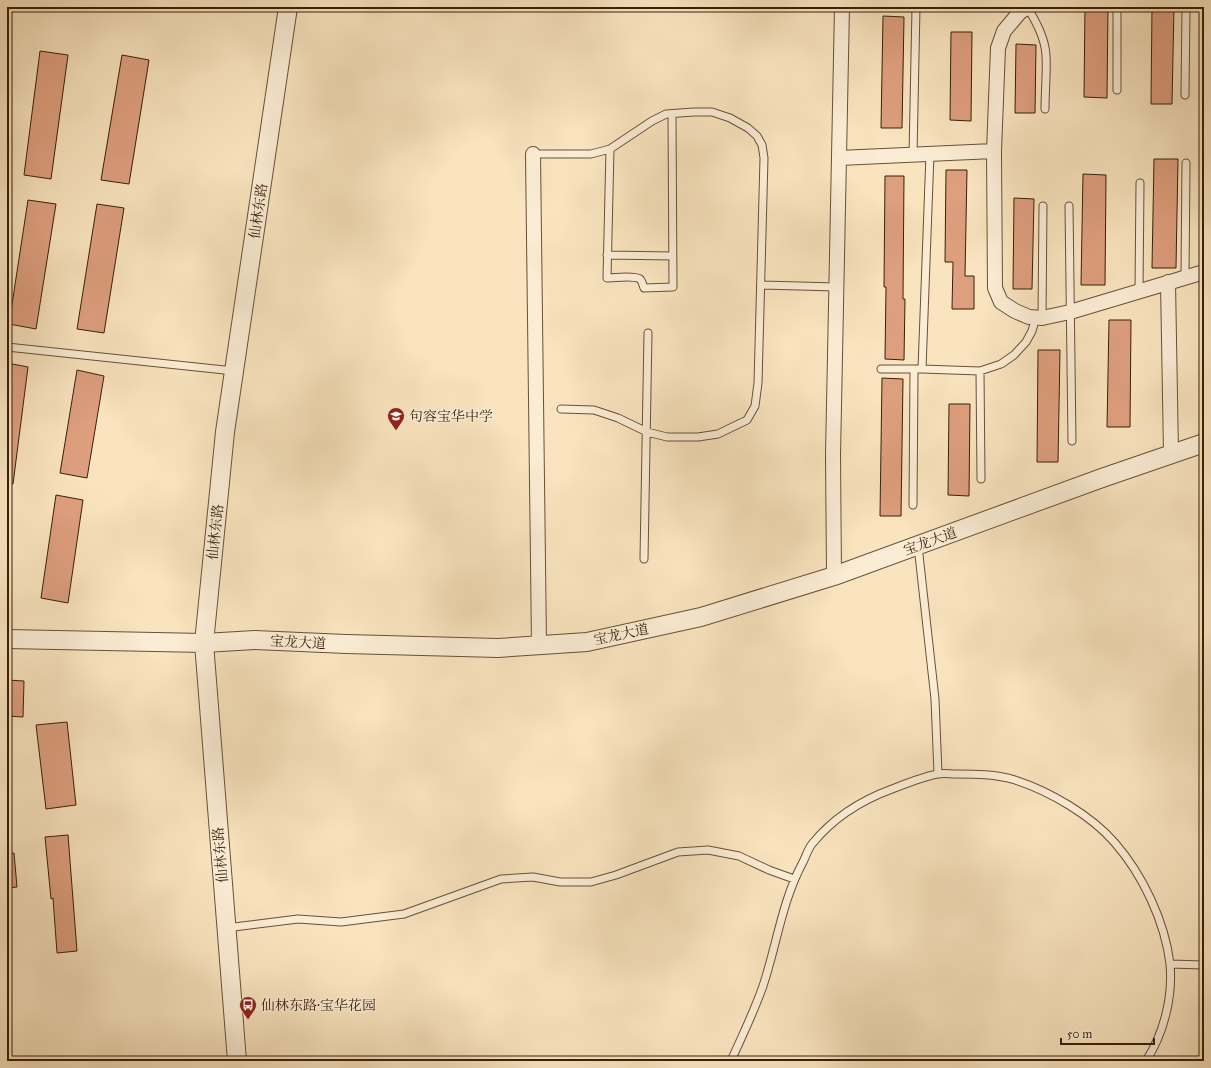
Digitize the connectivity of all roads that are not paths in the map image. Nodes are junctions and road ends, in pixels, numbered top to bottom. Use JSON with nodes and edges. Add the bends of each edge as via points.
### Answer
{"nodes":[{"id":1,"x":288,"y":7,"type":"edge"},
{"id":2,"x":842,"y":7,"type":"edge"},
{"id":3,"x":916,"y":7,"type":"edge"},
{"id":4,"x":1117,"y":7,"type":"edge"},
{"id":5,"x":1186,"y":7,"type":"edge"},
{"id":6,"x":1023,"y":8,"type":"edge"},
{"id":7,"x":1118,"y":90,"type":"dead end"},
{"id":8,"x":1185,"y":95,"type":"dead end"},
{"id":9,"x":1045,"y":109,"type":"dead end"},
{"id":10,"x":672,"y":114,"type":"junction"},
{"id":11,"x":610,"y":149,"type":"junction"},
{"id":12,"x":994,"y":151,"type":"junction"},
{"id":13,"x":533,"y":154,"type":"joint"},
{"id":14,"x":930,"y":154,"type":"junction"},
{"id":15,"x":913,"y":155,"type":"junction"},
{"id":16,"x":839,"y":158,"type":"junction"},
{"id":17,"x":1186,"y":163,"type":"dead end"},
{"id":18,"x":1140,"y":183,"type":"dead end"},
{"id":19,"x":1043,"y":206,"type":"dead end"},
{"id":20,"x":1068,"y":206,"type":"dead end"},
{"id":21,"x":607,"y":255,"type":"junction"},
{"id":22,"x":673,"y":256,"type":"junction"},
{"id":23,"x":1204,"y":272,"type":"edge"},
{"id":24,"x":1185,"y":277,"type":"junction"},
{"id":25,"x":1168,"y":282,"type":"junction"},
{"id":26,"x":761,"y":284,"type":"junction"},
{"id":27,"x":836,"y":287,"type":"junction"},
{"id":28,"x":1139,"y":291,"type":"junction"},
{"id":29,"x":1070,"y":312,"type":"junction"},
{"id":30,"x":1039,"y":317,"type":"junction"},
{"id":31,"x":648,"y":333,"type":"dead end"},
{"id":32,"x":7,"y":347,"type":"edge"},
{"id":33,"x":881,"y":369,"type":"dead end"},
{"id":34,"x":918,"y":369,"type":"junction"},
{"id":35,"x":234,"y":371,"type":"junction"},
{"id":36,"x":980,"y":371,"type":"junction"},
{"id":37,"x":560,"y":409,"type":"dead end"},
{"id":38,"x":647,"y":432,"type":"junction"},
{"id":39,"x":1072,"y":441,"type":"dead end"},
{"id":40,"x":1204,"y":443,"type":"edge"},
{"id":41,"x":1171,"y":454,"type":"junction"},
{"id":42,"x":981,"y":479,"type":"dead end"},
{"id":43,"x":913,"y":505,"type":"dead end"},
{"id":44,"x":918,"y":546,"type":"junction"},
{"id":45,"x":644,"y":559,"type":"dead end"},
{"id":46,"x":834,"y":576,"type":"junction"},
{"id":47,"x":7,"y":639,"type":"edge"},
{"id":48,"x":204,"y":643,"type":"junction"},
{"id":49,"x":539,"y":646,"type":"junction"},
{"id":50,"x":938,"y":774,"type":"junction"},
{"id":51,"x":794,"y":879,"type":"junction"},
{"id":52,"x":226,"y":928,"type":"junction"},
{"id":53,"x":1170,"y":964,"type":"junction"},
{"id":54,"x":1204,"y":965,"type":"edge"},
{"id":55,"x":237,"y":1061,"type":"edge"},
{"id":56,"x":731,"y":1061,"type":"edge"},
{"id":57,"x":1146,"y":1061,"type":"edge"}],
"edges":[{"from":1,"to":35,"type":"street","name":"仙林东路"},
{"from":2,"to":16,"type":"street"},
{"from":3,"to":15,"type":"lane"},
{"from":4,"to":7,"type":"lane"},
{"from":5,"to":8,"type":"lane"},
{"from":6,"to":9,"type":"lane","via":[[1034,18],[1046,54]]},
{"from":6,"to":12,"type":"street","via":[[1004,31],[998,48]]},
{"from":10,"to":11,"type":"lane","via":[[652,121]]},
{"from":10,"to":22,"type":"lane"},
{"from":10,"to":26,"type":"lane","via":[[712,112],[730,118],[748,128],[762,145],[764,158]]},
{"from":11,"to":13,"type":"lane","via":[[591,154]]},
{"from":11,"to":21,"type":"lane"},
{"from":12,"to":14,"type":"street"},
{"from":12,"to":30,"type":"street","via":[[995,288],[1001,302],[1015,311]]},
{"from":13,"to":49,"type":"street"},
{"from":14,"to":15,"type":"street"},
{"from":14,"to":34,"type":"lane"},
{"from":15,"to":16,"type":"street"},
{"from":16,"to":27,"type":"street"},
{"from":17,"to":24,"type":"lane"},
{"from":18,"to":28,"type":"lane"},
{"from":19,"to":30,"type":"lane"},
{"from":20,"to":29,"type":"lane"},
{"from":21,"to":22,"type":"lane"},
{"from":21,"to":22,"type":"lane","via":[[607,278],[633,277],[639,279],[644,288],[673,287]]},
{"from":23,"to":24,"type":"street"},
{"from":24,"to":25,"type":"street"},
{"from":25,"to":28,"type":"street"},
{"from":25,"to":41,"type":"street"},
{"from":26,"to":27,"type":"lane"},
{"from":26,"to":38,"type":"lane","via":[[758,383],[755,406],[747,420],[718,434],[698,437],[667,437]]},
{"from":27,"to":46,"type":"street"},
{"from":28,"to":29,"type":"street"},
{"from":29,"to":30,"type":"street"},
{"from":29,"to":39,"type":"lane"},
{"from":30,"to":36,"type":"lane","via":[[1026,342],[1014,355],[1001,364]]},
{"from":31,"to":38,"type":"lane"},
{"from":32,"to":35,"type":"lane"},
{"from":33,"to":34,"type":"lane"},
{"from":34,"to":36,"type":"lane"},
{"from":34,"to":43,"type":"lane"},
{"from":35,"to":48,"type":"street","name":"仙林东路","via":[[225,432]]},
{"from":36,"to":42,"type":"lane"},
{"from":37,"to":38,"type":"lane","via":[[594,410]]},
{"from":38,"to":45,"type":"lane"},
{"from":40,"to":41,"type":"street","name":"宝龙大道"},
{"from":41,"to":44,"type":"street","name":"宝龙大道"},
{"from":44,"to":46,"type":"street","name":"宝龙大道"},
{"from":44,"to":50,"type":"lane","via":[[935,699]]},
{"from":46,"to":49,"type":"street","name":"宝龙大道","via":[[701,617],[587,642]]},
{"from":47,"to":48,"type":"street","name":"宝龙大道"},
{"from":48,"to":49,"type":"street","name":"宝龙大道","via":[[255,640],[490,648]]},
{"from":48,"to":52,"type":"street","name":"仙林东路"},
{"from":50,"to":51,"type":"lane","via":[[878,794],[836,820],[812,845]]},
{"from":50,"to":53,"type":"lane","via":[[978,774],[1014,780],[1044,791],[1094,823],[1119,848],[1148,893],[1162,926]]},
{"from":51,"to":52,"type":"lane","via":[[739,856],[708,850],[678,852],[591,882],[560,882],[534,877],[501,879],[404,914],[341,922],[298,919]]},
{"from":51,"to":56,"type":"lane","via":[[763,986]]},
{"from":52,"to":55,"type":"street","name":"仙林东路"},
{"from":53,"to":54,"type":"lane"},
{"from":53,"to":57,"type":"lane","via":[[1170,994],[1164,1024]]}]}
